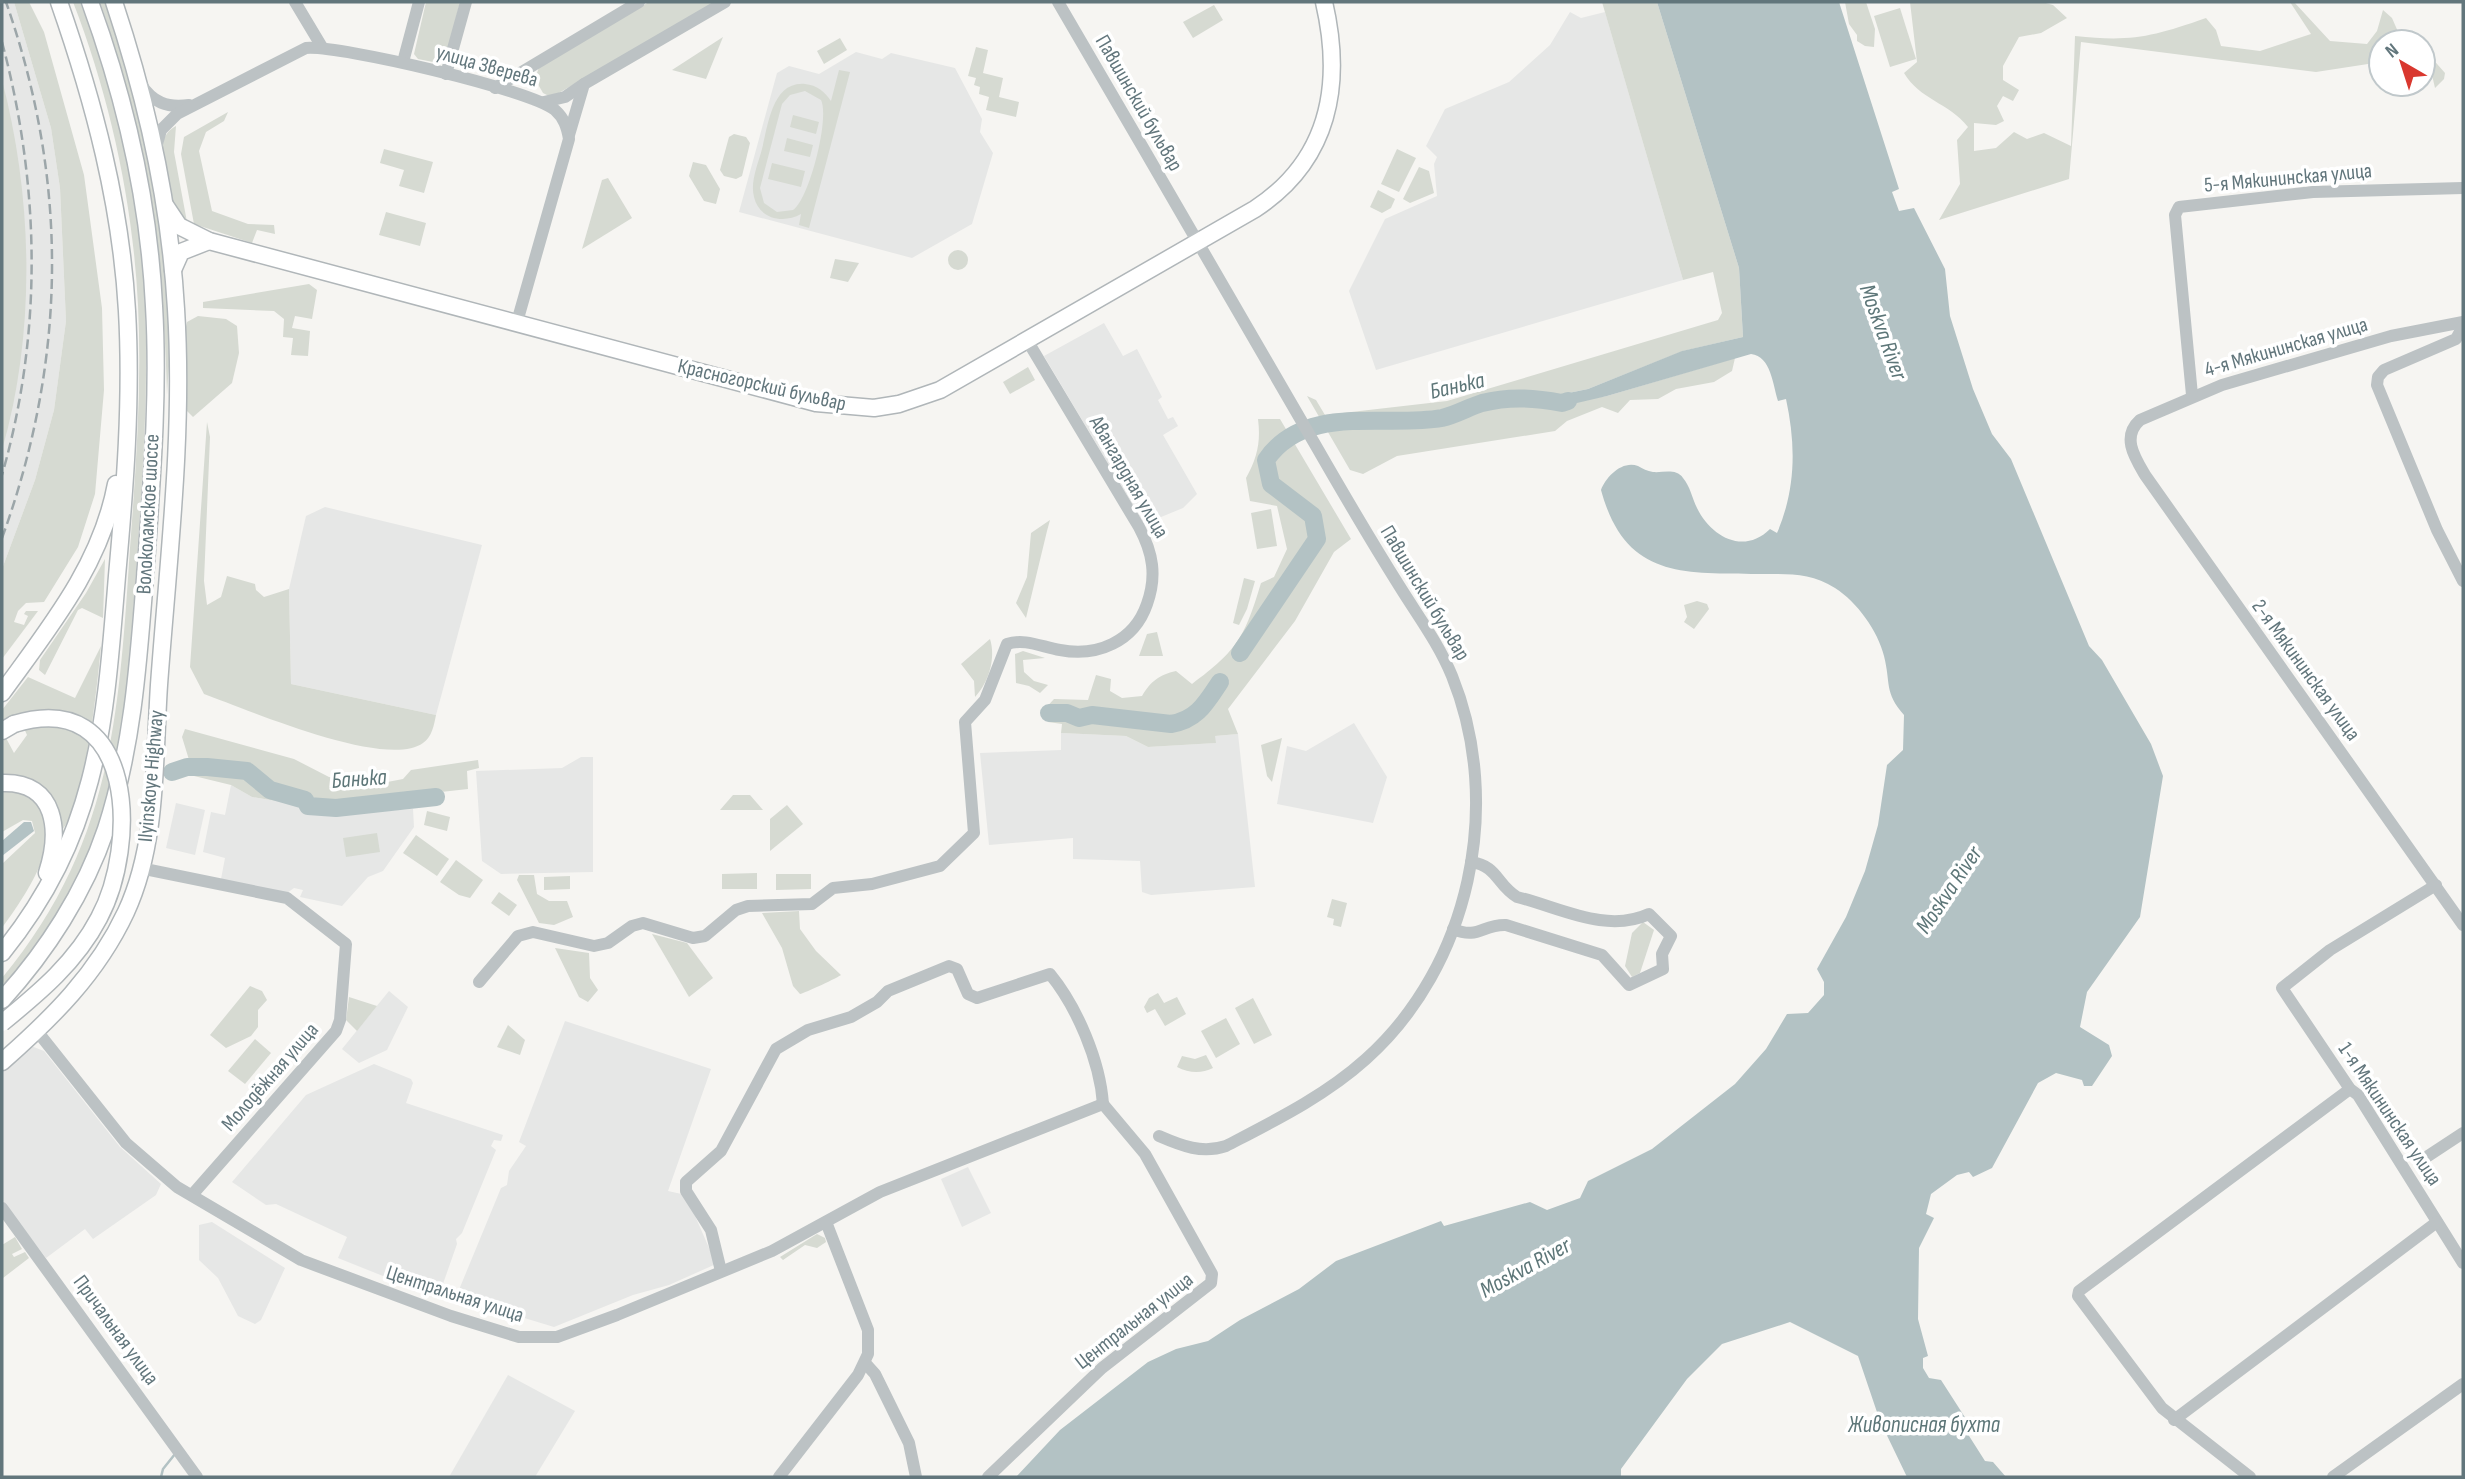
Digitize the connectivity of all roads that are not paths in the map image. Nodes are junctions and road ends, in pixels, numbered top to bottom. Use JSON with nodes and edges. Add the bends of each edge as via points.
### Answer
{"nodes":[{"id":1,"x":59,"y":2,"type":"edge"},
{"id":2,"x":90,"y":2,"type":"edge"},
{"id":3,"x":114,"y":2,"type":"edge"},
{"id":4,"x":295,"y":2,"type":"edge"},
{"id":5,"x":419,"y":2,"type":"edge"},
{"id":6,"x":466,"y":2,"type":"edge"},
{"id":7,"x":639,"y":2,"type":"edge"},
{"id":8,"x":725,"y":2,"type":"edge"},
{"id":9,"x":1058,"y":2,"type":"edge"},
{"id":10,"x":1324,"y":2,"type":"edge"},
{"id":11,"x":322,"y":47,"type":"junction"},
{"id":12,"x":403,"y":62,"type":"junction"},
{"id":13,"x":446,"y":74,"type":"junction"},
{"id":14,"x":136,"y":76,"type":"junction"},
{"id":15,"x":584,"y":84,"type":"junction"},
{"id":16,"x":495,"y":88,"type":"junction"},
{"id":17,"x":544,"y":102,"type":"junction"},
{"id":18,"x":190,"y":105,"type":"junction"},
{"id":19,"x":569,"y":139,"type":"junction"},
{"id":20,"x":155,"y":152,"type":"junction"},
{"id":21,"x":2463,"y":188,"type":"edge"},
{"id":22,"x":165,"y":205,"type":"junction"},
{"id":23,"x":209,"y":240,"type":"junction"},
{"id":24,"x":1198,"y":243,"type":"junction"},
{"id":25,"x":173,"y":270,"type":"junction"},
{"id":26,"x":517,"y":322,"type":"junction"},
{"id":27,"x":2463,"y":324,"type":"edge"},
{"id":28,"x":1027,"y":341,"type":"junction"},
{"id":29,"x":2192,"y":395,"type":"junction"},
{"id":30,"x":128,"y":419,"type":"junction"},
{"id":31,"x":2131,"y":432,"type":"joint"},
{"id":32,"x":175,"y":441,"type":"junction"},
{"id":33,"x":2463,"y":581,"type":"edge"},
{"id":34,"x":144,"y":596,"type":"junction"},
{"id":35,"x":2,"y":692,"type":"edge"},
{"id":36,"x":8,"y":728,"type":"edge"},
{"id":37,"x":2,"y":783,"type":"edge"},
{"id":38,"x":1471,"y":862,"type":"junction"},
{"id":39,"x":140,"y":869,"type":"junction"},
{"id":40,"x":2436,"y":885,"type":"junction"},
{"id":41,"x":37,"y":902,"type":"junction"},
{"id":42,"x":2463,"y":925,"type":"edge"},
{"id":43,"x":1453,"y":929,"type":"junction"},
{"id":44,"x":2,"y":953,"type":"edge"},
{"id":45,"x":479,"y":982,"type":"dead end"},
{"id":46,"x":6,"y":995,"type":"edge"},
{"id":47,"x":2,"y":1023,"type":"edge"},
{"id":48,"x":37,"y":1031,"type":"junction"},
{"id":49,"x":2,"y":1062,"type":"edge"},
{"id":50,"x":2350,"y":1089,"type":"junction"},
{"id":51,"x":1104,"y":1104,"type":"junction"},
{"id":52,"x":2463,"y":1133,"type":"edge"},
{"id":53,"x":1159,"y":1136,"type":"dead end"},
{"id":54,"x":2428,"y":1156,"type":"dead end"},
{"id":55,"x":192,"y":1195,"type":"junction"},
{"id":56,"x":2,"y":1208,"type":"edge"},
{"id":57,"x":826,"y":1222,"type":"junction"},
{"id":58,"x":2437,"y":1222,"type":"junction"},
{"id":59,"x":2463,"y":1263,"type":"edge"},
{"id":60,"x":721,"y":1271,"type":"junction"},
{"id":61,"x":866,"y":1364,"type":"junction"},
{"id":62,"x":2463,"y":1384,"type":"edge"},
{"id":63,"x":2174,"y":1420,"type":"junction"},
{"id":64,"x":197,"y":1477,"type":"edge"},
{"id":65,"x":779,"y":1477,"type":"edge"},
{"id":66,"x":916,"y":1477,"type":"edge"},
{"id":67,"x":988,"y":1477,"type":"edge"},
{"id":68,"x":2250,"y":1477,"type":"edge"},
{"id":69,"x":2333,"y":1477,"type":"edge"}],
"edges":[{"from":1,"to":30,"type":"main road","name":"Волоколамское шоссе","via":[[90,100],[115,209],[127,309]]},
{"from":2,"to":34,"type":"main road","name":"Волоколамское шоссе","via":[[128,129],[154,305],[153,456]]},
{"from":3,"to":14,"type":"main road"},
{"from":4,"to":11,"type":"street"},
{"from":5,"to":12,"type":"street"},
{"from":6,"to":13,"type":"street"},
{"from":7,"to":16,"type":"street"},
{"from":8,"to":15,"type":"street"},
{"from":9,"to":24,"type":"street","name":"Павшинский бульвар"},
{"from":10,"to":24,"type":"main road","name":"Красногорский бульвар","via":[[1333,81],[1314,146],[1295,176],[1271,199]]},
{"from":11,"to":12,"type":"street","name":"улица Зверева"},
{"from":11,"to":18,"type":"street","via":[[294,52]]},
{"from":12,"to":13,"type":"street","name":"улица Зверева"},
{"from":13,"to":16,"type":"street","name":"улица Зверева"},
{"from":14,"to":18,"type":"street","via":[[156,101],[175,107]]},
{"from":14,"to":20,"type":"main road"},
{"from":15,"to":17,"type":"street","via":[[565,97]]},
{"from":15,"to":19,"type":"street"},
{"from":16,"to":17,"type":"street","name":"улица Зверева"},
{"from":17,"to":19,"type":"street","name":"улица Зверева","via":[[562,118]]},
{"from":18,"to":20,"type":"street","via":[[161,130]]},
{"from":19,"to":26,"type":"street"},
{"from":20,"to":22,"type":"main road"},
{"from":21,"to":29,"type":"street","name":"5-я Мякининская улица","via":[[2313,192],[2179,207],[2175,215]]},
{"from":22,"to":23,"type":"main road","name":"Красногорский бульвар","via":[[179,226]]},
{"from":22,"to":25,"type":"main road"},
{"from":23,"to":25,"type":"main road","via":[[181,252]]},
{"from":23,"to":26,"type":"main road","name":"Красногорский бульвар"},
{"from":24,"to":28,"type":"main road","name":"Красногорский бульвар"},
{"from":24,"to":38,"type":"street","name":"Павшинский бульвар","via":[[1452,677],[1476,789]]},
{"from":25,"to":32,"type":"main road"},
{"from":26,"to":28,"type":"main road","name":"Красногорский бульвар","via":[[802,399],[874,408],[920,398]]},
{"from":27,"to":29,"type":"street","name":"4-я Мякининская улица","via":[[2391,336]]},
{"from":27,"to":33,"type":"street","via":[[2456,339],[2384,370],[2377,385]]},
{"from":28,"to":45,"type":"street","name":"Авангардная улица","via":[[1142,534],[1154,572],[1139,623],[1111,645],[1076,652],[1018,640],[1007,644],[985,700],[965,722],[974,833],[940,866],[872,884],[833,888],[812,904],[748,906],[705,936],[643,923],[594,946],[533,932],[518,936]]},
{"from":29,"to":31,"type":"street","name":"4-я Мякининская улица","via":[[2140,420]]},
{"from":30,"to":35,"type":"main road","via":[[114,496],[94,555],[62,610]]},
{"from":30,"to":41,"type":"main road","name":"Волоколамское шоссе","via":[[100,746],[71,842]]},
{"from":31,"to":40,"type":"street","name":"2-я Мякининская улица","via":[[2133,454],[2146,475]]},
{"from":32,"to":34,"type":"main road"},
{"from":32,"to":39,"type":"main road","name":"Ilyinskoye Highway","via":[[152,793]]},
{"from":34,"to":46,"type":"main road","name":"Волоколамское шоссе","via":[[131,728],[105,832],[65,916]]},
{"from":36,"to":47,"type":"main road","bridge":true,"via":[[30,719],[57,719],[95,738],[117,772],[124,818],[113,887],[100,918],[63,970]]},
{"from":37,"to":41,"type":"main road","via":[[32,790],[54,818],[54,852]]},
{"from":38,"to":43,"type":"street","name":"Павшинский бульвар"},
{"from":38,"to":43,"type":"street","via":[[1490,867],[1517,897],[1595,920],[1638,919],[1649,914],[1671,936],[1662,954],[1663,969],[1629,985],[1612,964],[1587,949],[1506,925],[1473,935]]},
{"from":39,"to":48,"type":"main road","name":"Ilyinskoye Highway","via":[[127,910],[98,962]]},
{"from":39,"to":55,"type":"street","name":"Молодёжная улица","via":[[288,898],[346,944],[341,1020],[336,1031]]},
{"from":40,"to":42,"type":"street","name":"2-я Мякининская улица"},
{"from":40,"to":50,"type":"street","name":"1-я Мякининская улица","via":[[2330,950],[2282,988]]},
{"from":41,"to":44,"type":"main road","name":"Волоколамское шоссе"},
{"from":43,"to":53,"type":"street","name":"Павшинский бульвар","via":[[1416,1002],[1384,1041],[1347,1075],[1215,1150],[1191,1148]]},
{"from":48,"to":49,"type":"main road","name":"Ilyinskoye Highway"},
{"from":48,"to":55,"type":"street","name":"Центральная улица","via":[[125,1143],[155,1171]]},
{"from":50,"to":58,"type":"street","name":"1-я Мякининская улица"},
{"from":50,"to":63,"type":"street","via":[[2079,1291],[2114,1347]]},
{"from":51,"to":57,"type":"street","name":"Центральная улица","via":[[880,1192]]},
{"from":51,"to":60,"type":"street","via":[[1094,1053],[1050,974],[977,998],[968,994],[957,969],[949,966],[888,991],[851,1017],[808,1030],[776,1049],[721,1151],[686,1182],[686,1192],[711,1230]]},
{"from":51,"to":67,"type":"street","name":"Центральная улица","via":[[1152,1166],[1212,1274],[1211,1283],[1102,1368]]},
{"from":52,"to":54,"type":"street"},
{"from":55,"to":60,"type":"street","name":"Центральная улица","via":[[301,1261],[519,1336],[557,1337]]},
{"from":56,"to":64,"type":"street","name":"Причальная улица"},
{"from":57,"to":60,"type":"street","name":"Центральная улица"},
{"from":57,"to":61,"type":"street","via":[[868,1330]]},
{"from":58,"to":59,"type":"street","name":"1-я Мякининская улица"},
{"from":58,"to":63,"type":"street"},
{"from":61,"to":65,"type":"street"},
{"from":61,"to":66,"type":"street","via":[[909,1443]]},
{"from":62,"to":69,"type":"street"},
{"from":63,"to":68,"type":"street"}]}
